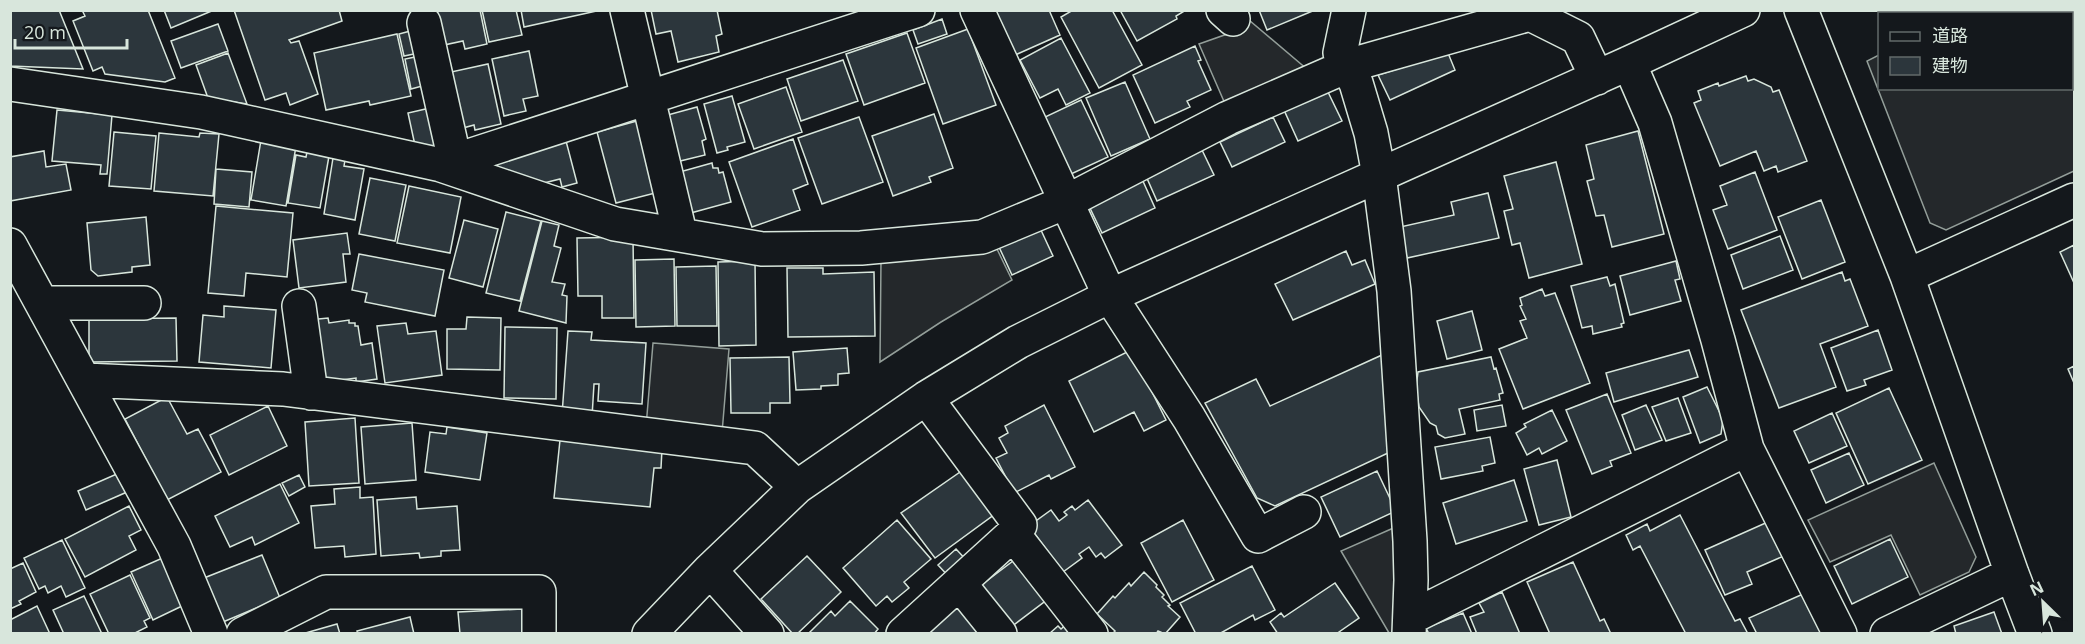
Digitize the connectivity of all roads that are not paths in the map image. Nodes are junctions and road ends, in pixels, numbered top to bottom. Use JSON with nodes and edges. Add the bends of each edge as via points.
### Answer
{"nodes":[{"id":1,"x":627,"y":10,"type":"edge"},
{"id":2,"x":918,"y":10,"type":"edge"},
{"id":3,"x":977,"y":10,"type":"edge"},
{"id":4,"x":1349,"y":10,"type":"edge"},
{"id":5,"x":1743,"y":10,"type":"edge"},
{"id":6,"x":1801,"y":10,"type":"edge"},
{"id":7,"x":424,"y":23,"type":"dead end"},
{"id":8,"x":1629,"y":63,"type":"junction"},
{"id":9,"x":1347,"y":66,"type":"junction"},
{"id":10,"x":1597,"y":78,"type":"junction"},
{"id":11,"x":10,"y":84,"type":"edge"},
{"id":12,"x":648,"y":97,"type":"junction"},
{"id":13,"x":448,"y":163,"type":"junction"},
{"id":14,"x":1380,"y":175,"type":"junction"},
{"id":15,"x":2074,"y":200,"type":"edge"},
{"id":16,"x":1066,"y":201,"type":"junction"},
{"id":17,"x":680,"y":233,"type":"junction"},
{"id":18,"x":10,"y":245,"type":"edge"},
{"id":19,"x":1907,"y":276,"type":"junction"},
{"id":20,"x":1110,"y":296,"type":"junction"},
{"id":21,"x":43,"y":303,"type":"junction"},
{"id":22,"x":144,"y":303,"type":"dead end"},
{"id":23,"x":299,"y":306,"type":"dead end"},
{"id":24,"x":85,"y":380,"type":"junction"},
{"id":25,"x":310,"y":393,"type":"junction"},
{"id":26,"x":926,"y":398,"type":"junction"},
{"id":27,"x":1747,"y":448,"type":"junction"},
{"id":28,"x":797,"y":487,"type":"junction"},
{"id":29,"x":1304,"y":512,"type":"dead end"},
{"id":30,"x":1013,"y":534,"type":"junction"},
{"id":31,"x":710,"y":570,"type":"junction"},
{"id":32,"x":2012,"y":574,"type":"junction"},
{"id":33,"x":959,"y":583,"type":"junction"},
{"id":34,"x":1409,"y":626,"type":"edge"},
{"id":35,"x":203,"y":631,"type":"edge"},
{"id":36,"x":243,"y":633,"type":"edge"},
{"id":37,"x":539,"y":633,"type":"edge"},
{"id":38,"x":649,"y":633,"type":"edge"},
{"id":39,"x":767,"y":633,"type":"edge"},
{"id":40,"x":903,"y":633,"type":"edge"},
{"id":41,"x":1000,"y":633,"type":"edge"},
{"id":42,"x":1091,"y":633,"type":"edge"},
{"id":43,"x":1840,"y":633,"type":"edge"},
{"id":44,"x":1887,"y":633,"type":"edge"},
{"id":45,"x":2036,"y":633,"type":"edge"}],
"edges":[{"from":1,"to":12,"type":"street"},
{"from":2,"to":12,"type":"street"},
{"from":3,"to":16,"type":"street"},
{"from":4,"to":9,"type":"street","via":[[1340,52]]},
{"from":5,"to":8,"type":"street"},
{"from":6,"to":19,"type":"street"},
{"from":7,"to":13,"type":"street"},
{"from":8,"to":10,"type":"street"},
{"from":8,"to":27,"type":"street","via":[[1655,123]]},
{"from":9,"to":10,"type":"street","via":[[1530,14],[1578,38]]},
{"from":9,"to":14,"type":"street","via":[[1356,83]]},
{"from":9,"to":16,"type":"street","via":[[1228,118]]},
{"from":10,"to":14,"type":"street"},
{"from":11,"to":13,"type":"street","via":[[201,112]]},
{"from":12,"to":13,"type":"street"},
{"from":12,"to":17,"type":"street"},
{"from":13,"to":17,"type":"street","via":[[615,224]]},
{"from":14,"to":20,"type":"street"},
{"from":14,"to":34,"type":"street","via":[[1394,291],[1410,541]]},
{"from":15,"to":19,"type":"street"},
{"from":16,"to":17,"type":"street","via":[[982,237],[861,248],[762,249]]},
{"from":16,"to":20,"type":"street"},
{"from":18,"to":21,"type":"street"},
{"from":19,"to":32,"type":"street"},
{"from":20,"to":26,"type":"street","via":[[1018,342]]},
{"from":20,"to":29,"type":"street","via":[[1189,418],[1258,536]]},
{"from":21,"to":22,"type":"street"},
{"from":21,"to":24,"type":"street"},
{"from":23,"to":25,"type":"street"},
{"from":24,"to":25,"type":"street"},
{"from":24,"to":35,"type":"street","via":[[174,546]]},
{"from":25,"to":28,"type":"street","via":[[755,448]]},
{"from":26,"to":28,"type":"street"},
{"from":26,"to":30,"type":"street","via":[[1020,525]]},
{"from":27,"to":34,"type":"street"},
{"from":27,"to":43,"type":"street"},
{"from":28,"to":31,"type":"street"},
{"from":30,"to":33,"type":"street"},
{"from":30,"to":42,"type":"street"},
{"from":31,"to":38,"type":"street"},
{"from":31,"to":39,"type":"street"},
{"from":32,"to":44,"type":"street"},
{"from":32,"to":45,"type":"street"},
{"from":33,"to":40,"type":"street"},
{"from":33,"to":41,"type":"street"},
{"from":36,"to":37,"type":"street","via":[[326,592],[539,592]]}]}
